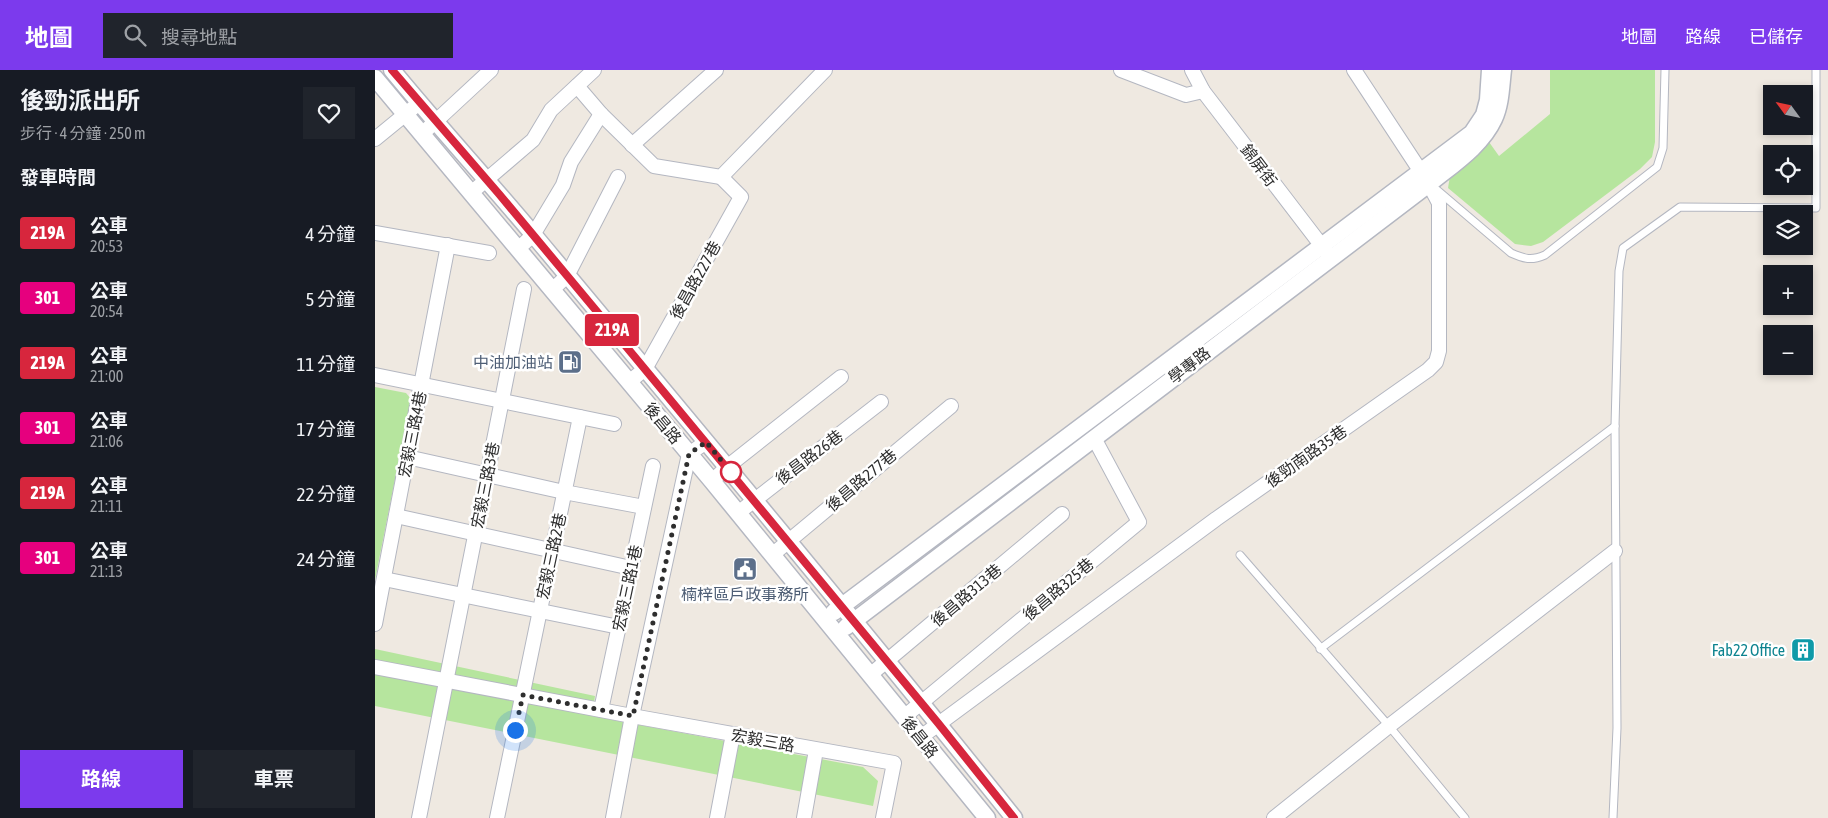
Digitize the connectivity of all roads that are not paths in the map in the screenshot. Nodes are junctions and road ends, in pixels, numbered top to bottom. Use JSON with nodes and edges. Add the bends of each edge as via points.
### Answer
{"nodes":[{"id":1,"x":391,"y":70,"type":"edge"},
{"id":2,"x":491,"y":70,"type":"edge"},
{"id":3,"x":595,"y":70,"type":"edge"},
{"id":4,"x":716,"y":70,"type":"edge"},
{"id":5,"x":825,"y":70,"type":"edge"},
{"id":6,"x":1121,"y":70,"type":"edge"},
{"id":7,"x":1192,"y":70,"type":"edge"},
{"id":8,"x":1354,"y":70,"type":"edge"},
{"id":9,"x":1490,"y":70,"type":"edge"},
{"id":10,"x":1503,"y":70,"type":"edge"},
{"id":11,"x":1665,"y":70,"type":"edge"},
{"id":12,"x":1817,"y":70,"type":"edge"},
{"id":13,"x":375,"y":78,"type":"edge"},
{"id":14,"x":577,"y":86,"type":"junction"},
{"id":15,"x":1203,"y":91,"type":"junction"},
{"id":16,"x":419,"y":103,"type":"junction"},
{"id":17,"x":601,"y":114,"type":"junction"},
{"id":18,"x":405,"y":115,"type":"junction"},
{"id":19,"x":436,"y":122,"type":"junction"},
{"id":20,"x":422,"y":134,"type":"junction"},
{"id":21,"x":375,"y":140,"type":"edge"},
{"id":22,"x":632,"y":145,"type":"junction"},
{"id":23,"x":618,"y":177,"type":"dead end"},
{"id":24,"x":721,"y":177,"type":"junction"},
{"id":25,"x":1425,"y":178,"type":"junction"},
{"id":26,"x":487,"y":180,"type":"junction"},
{"id":27,"x":471,"y":193,"type":"junction"},
{"id":28,"x":375,"y":232,"type":"edge"},
{"id":29,"x":533,"y":235,"type":"junction"},
{"id":30,"x":449,"y":245,"type":"junction"},
{"id":31,"x":518,"y":249,"type":"junction"},
{"id":32,"x":1326,"y":252,"type":"junction"},
{"id":33,"x":489,"y":253,"type":"dead end"},
{"id":34,"x":567,"y":276,"type":"junction"},
{"id":35,"x":524,"y":290,"type":"dead end"},
{"id":36,"x":552,"y":290,"type":"junction"},
{"id":37,"x":645,"y":369,"type":"junction"},
{"id":38,"x":375,"y":376,"type":"edge"},
{"id":39,"x":841,"y":377,"type":"dead end"},
{"id":40,"x":629,"y":382,"type":"junction"},
{"id":41,"x":421,"y":384,"type":"junction"},
{"id":42,"x":501,"y":401,"type":"junction"},
{"id":43,"x":881,"y":402,"type":"dead end"},
{"id":44,"x":951,"y":406,"type":"dead end"},
{"id":45,"x":579,"y":417,"type":"junction"},
{"id":46,"x":614,"y":424,"type":"dead end"},
{"id":47,"x":1615,"y":426,"type":"junction"},
{"id":48,"x":1093,"y":438,"type":"junction"},
{"id":49,"x":706,"y":442,"type":"junction"},
{"id":50,"x":689,"y":454,"type":"junction"},
{"id":51,"x":407,"y":457,"type":"junction"},
{"id":52,"x":653,"y":466,"type":"dead end"},
{"id":53,"x":727,"y":467,"type":"junction"},
{"id":54,"x":487,"y":475,"type":"junction"},
{"id":55,"x":712,"y":481,"type":"junction"},
{"id":56,"x":564,"y":492,"type":"junction"},
{"id":57,"x":753,"y":499,"type":"junction"},
{"id":58,"x":644,"y":507,"type":"junction"},
{"id":59,"x":738,"y":513,"type":"junction"},
{"id":60,"x":1062,"y":514,"type":"dead end"},
{"id":61,"x":396,"y":516,"type":"junction"},
{"id":62,"x":475,"y":534,"type":"junction"},
{"id":63,"x":788,"y":541,"type":"junction"},
{"id":64,"x":553,"y":549,"type":"junction"},
{"id":65,"x":1615,"y":551,"type":"junction"},
{"id":66,"x":772,"y":555,"type":"junction"},
{"id":67,"x":1239,"y":555,"type":"dead end"},
{"id":68,"x":631,"y":568,"type":"junction"},
{"id":69,"x":384,"y":579,"type":"junction"},
{"id":70,"x":463,"y":596,"type":"junction"},
{"id":71,"x":841,"y":607,"type":"junction"},
{"id":72,"x":540,"y":612,"type":"junction"},
{"id":73,"x":825,"y":619,"type":"junction"},
{"id":74,"x":854,"y":622,"type":"junction"},
{"id":75,"x":375,"y":624,"type":"edge"},
{"id":76,"x":619,"y":627,"type":"junction"},
{"id":77,"x":836,"y":634,"type":"junction"},
{"id":78,"x":1320,"y":648,"type":"junction"},
{"id":79,"x":887,"y":662,"type":"junction"},
{"id":80,"x":375,"y":667,"type":"edge"},
{"id":81,"x":870,"y":676,"type":"junction"},
{"id":82,"x":446,"y":681,"type":"junction"},
{"id":83,"x":523,"y":695,"type":"junction"},
{"id":84,"x":921,"y":703,"type":"junction"},
{"id":85,"x":601,"y":710,"type":"junction"},
{"id":86,"x":633,"y":716,"type":"junction"},
{"id":87,"x":904,"y":717,"type":"junction"},
{"id":88,"x":938,"y":723,"type":"junction"},
{"id":89,"x":1389,"y":726,"type":"junction"},
{"id":90,"x":733,"y":734,"type":"junction"},
{"id":91,"x":921,"y":737,"type":"junction"},
{"id":92,"x":816,"y":750,"type":"junction"},
{"id":93,"x":419,"y":818,"type":"edge"},
{"id":94,"x":497,"y":818,"type":"edge"},
{"id":95,"x":613,"y":818,"type":"edge"},
{"id":96,"x":717,"y":818,"type":"edge"},
{"id":97,"x":804,"y":818,"type":"edge"},
{"id":98,"x":883,"y":818,"type":"edge"},
{"id":99,"x":987,"y":818,"type":"edge"},
{"id":100,"x":1015,"y":818,"type":"edge"},
{"id":101,"x":1274,"y":818,"type":"edge"},
{"id":102,"x":1465,"y":818,"type":"edge"},
{"id":103,"x":1613,"y":818,"type":"edge"}],
"edges":[{"from":1,"to":16,"type":"street","name":"後昌路"},
{"from":2,"to":19,"type":"street"},
{"from":3,"to":14,"type":"street"},
{"from":4,"to":22,"type":"street"},
{"from":5,"to":24,"type":"street"},
{"from":6,"to":15,"type":"street","via":[[1186,95]]},
{"from":7,"to":15,"type":"street","name":"錦屏街"},
{"from":8,"to":25,"type":"street","name":"後勁南路35巷"},
{"from":9,"to":25,"type":"street","name":"學專路","via":[[1484,115],[1472,133]]},
{"from":10,"to":25,"type":"street","name":"學專路","via":[[1494,119],[1480,142]]},
{"from":11,"to":25,"type":"lane","via":[[1663,148],[1657,167],[1545,255],[1534,260],[1511,253]]},
{"from":12,"to":47,"type":"lane","via":[[1816,208],[1679,207],[1623,248],[1619,271]]},
{"from":13,"to":18,"type":"street","name":"後昌路"},
{"from":14,"to":17,"type":"street"},
{"from":14,"to":26,"type":"street","via":[[551,110],[533,140]]},
{"from":15,"to":32,"type":"street","name":"錦屏街"},
{"from":16,"to":18,"type":"street"},
{"from":16,"to":19,"type":"street","name":"後昌路"},
{"from":17,"to":22,"type":"street"},
{"from":17,"to":29,"type":"street","via":[[571,162],[563,185]]},
{"from":18,"to":20,"type":"street","name":"後昌路"},
{"from":18,"to":21,"type":"street"},
{"from":19,"to":20,"type":"street"},
{"from":19,"to":26,"type":"street","name":"後昌路"},
{"from":20,"to":27,"type":"street","name":"後昌路"},
{"from":22,"to":24,"type":"street","via":[[654,166]]},
{"from":23,"to":34,"type":"street"},
{"from":24,"to":37,"type":"street","name":"後昌路227巷","via":[[741,198]]},
{"from":25,"to":32,"type":"street","name":"學專路"},
{"from":25,"to":88,"type":"street","name":"後勁南路35巷","via":[[1439,203],[1439,351],[1436,362]]},
{"from":26,"to":27,"type":"street"},
{"from":26,"to":29,"type":"street","name":"後昌路"},
{"from":27,"to":31,"type":"street","name":"後昌路"},
{"from":28,"to":30,"type":"street"},
{"from":29,"to":31,"type":"street"},
{"from":29,"to":34,"type":"street","name":"後昌路"},
{"from":30,"to":33,"type":"street"},
{"from":30,"to":41,"type":"street","name":"宏毅三路4巷"},
{"from":31,"to":36,"type":"street","name":"後昌路"},
{"from":32,"to":48,"type":"street","name":"學專路"},
{"from":32,"to":71,"type":"street","name":"學專路"},
{"from":34,"to":36,"type":"street"},
{"from":34,"to":37,"type":"street","name":"後昌路"},
{"from":35,"to":42,"type":"street","name":"宏毅三路3巷"},
{"from":36,"to":40,"type":"street","name":"後昌路"},
{"from":37,"to":40,"type":"street","name":"後昌路227巷"},
{"from":37,"to":49,"type":"street","name":"後昌路"},
{"from":38,"to":41,"type":"street"},
{"from":39,"to":53,"type":"street"},
{"from":40,"to":50,"type":"street","name":"後昌路"},
{"from":41,"to":42,"type":"street"},
{"from":41,"to":51,"type":"street","name":"宏毅三路4巷"},
{"from":42,"to":45,"type":"street"},
{"from":42,"to":54,"type":"street","name":"宏毅三路3巷"},
{"from":43,"to":57,"type":"street","name":"後昌路26巷"},
{"from":44,"to":63,"type":"street","name":"後昌路277巷"},
{"from":45,"to":46,"type":"street"},
{"from":45,"to":56,"type":"street","name":"宏毅三路2巷"},
{"from":47,"to":65,"type":"lane"},
{"from":47,"to":78,"type":"lane"},
{"from":48,"to":74,"type":"street","name":"學專路"},
{"from":48,"to":84,"type":"street","name":"後昌路325巷","via":[[1139,522]]},
{"from":49,"to":50,"type":"street"},
{"from":49,"to":53,"type":"street","name":"後昌路"},
{"from":50,"to":55,"type":"street","name":"後昌路"},
{"from":50,"to":86,"type":"street"},
{"from":51,"to":54,"type":"street"},
{"from":51,"to":61,"type":"street","name":"宏毅三路4巷"},
{"from":52,"to":58,"type":"street","name":"宏毅三路1巷"},
{"from":53,"to":55,"type":"street"},
{"from":53,"to":57,"type":"street","name":"後昌路"},
{"from":54,"to":56,"type":"street"},
{"from":54,"to":62,"type":"street","name":"宏毅三路3巷"},
{"from":55,"to":59,"type":"street","name":"後昌路"},
{"from":56,"to":58,"type":"street"},
{"from":56,"to":64,"type":"street","name":"宏毅三路2巷"},
{"from":57,"to":59,"type":"street","name":"後昌路26巷"},
{"from":57,"to":63,"type":"street","name":"後昌路"},
{"from":58,"to":68,"type":"street","name":"宏毅三路1巷"},
{"from":59,"to":66,"type":"street","name":"後昌路"},
{"from":60,"to":79,"type":"street","name":"後昌路313巷"},
{"from":61,"to":62,"type":"street"},
{"from":61,"to":69,"type":"street","name":"宏毅三路4巷"},
{"from":62,"to":64,"type":"street"},
{"from":62,"to":70,"type":"street","name":"宏毅三路3巷"},
{"from":63,"to":66,"type":"street","name":"後昌路277巷"},
{"from":63,"to":71,"type":"street","name":"後昌路"},
{"from":64,"to":68,"type":"street"},
{"from":64,"to":72,"type":"street","name":"宏毅三路2巷"},
{"from":65,"to":89,"type":"street"},
{"from":65,"to":103,"type":"lane","via":[[1617,728]]},
{"from":66,"to":73,"type":"street","name":"後昌路"},
{"from":67,"to":78,"type":"lane"},
{"from":68,"to":76,"type":"street","name":"宏毅三路1巷"},
{"from":69,"to":70,"type":"street"},
{"from":69,"to":75,"type":"street","name":"宏毅三路4巷"},
{"from":70,"to":72,"type":"street"},
{"from":70,"to":82,"type":"street","name":"宏毅三路3巷"},
{"from":71,"to":73,"type":"street","name":"學專路"},
{"from":71,"to":74,"type":"street","name":"後昌路"},
{"from":72,"to":76,"type":"street"},
{"from":72,"to":83,"type":"street","name":"宏毅三路2巷"},
{"from":73,"to":77,"type":"street","name":"後昌路"},
{"from":74,"to":77,"type":"street","name":"學專路"},
{"from":74,"to":79,"type":"street","name":"後昌路"},
{"from":76,"to":85,"type":"street","name":"宏毅三路1巷"},
{"from":77,"to":81,"type":"street","name":"後昌路"},
{"from":78,"to":89,"type":"lane"},
{"from":79,"to":81,"type":"street","name":"後昌路313巷"},
{"from":79,"to":84,"type":"street","name":"後昌路"},
{"from":80,"to":82,"type":"street","name":"宏毅三路"},
{"from":81,"to":87,"type":"street","name":"後昌路"},
{"from":82,"to":83,"type":"street","name":"宏毅三路"},
{"from":82,"to":93,"type":"street","name":"宏毅三路3巷"},
{"from":83,"to":85,"type":"street","name":"宏毅三路"},
{"from":83,"to":94,"type":"street","name":"宏毅三路2巷"},
{"from":84,"to":87,"type":"street","name":"後昌路325巷"},
{"from":84,"to":88,"type":"street","name":"後昌路"},
{"from":85,"to":86,"type":"street","name":"宏毅三路"},
{"from":86,"to":90,"type":"street","name":"宏毅三路"},
{"from":86,"to":95,"type":"street"},
{"from":87,"to":91,"type":"street","name":"後昌路"},
{"from":88,"to":91,"type":"street","name":"後勁南路35巷"},
{"from":88,"to":100,"type":"street","name":"後昌路"},
{"from":89,"to":101,"type":"street"},
{"from":89,"to":102,"type":"lane"},
{"from":90,"to":92,"type":"street","name":"宏毅三路"},
{"from":90,"to":96,"type":"street"},
{"from":91,"to":99,"type":"street","name":"後昌路"},
{"from":92,"to":97,"type":"street"},
{"from":92,"to":98,"type":"street","name":"宏毅三路","via":[[894,763]]}]}
